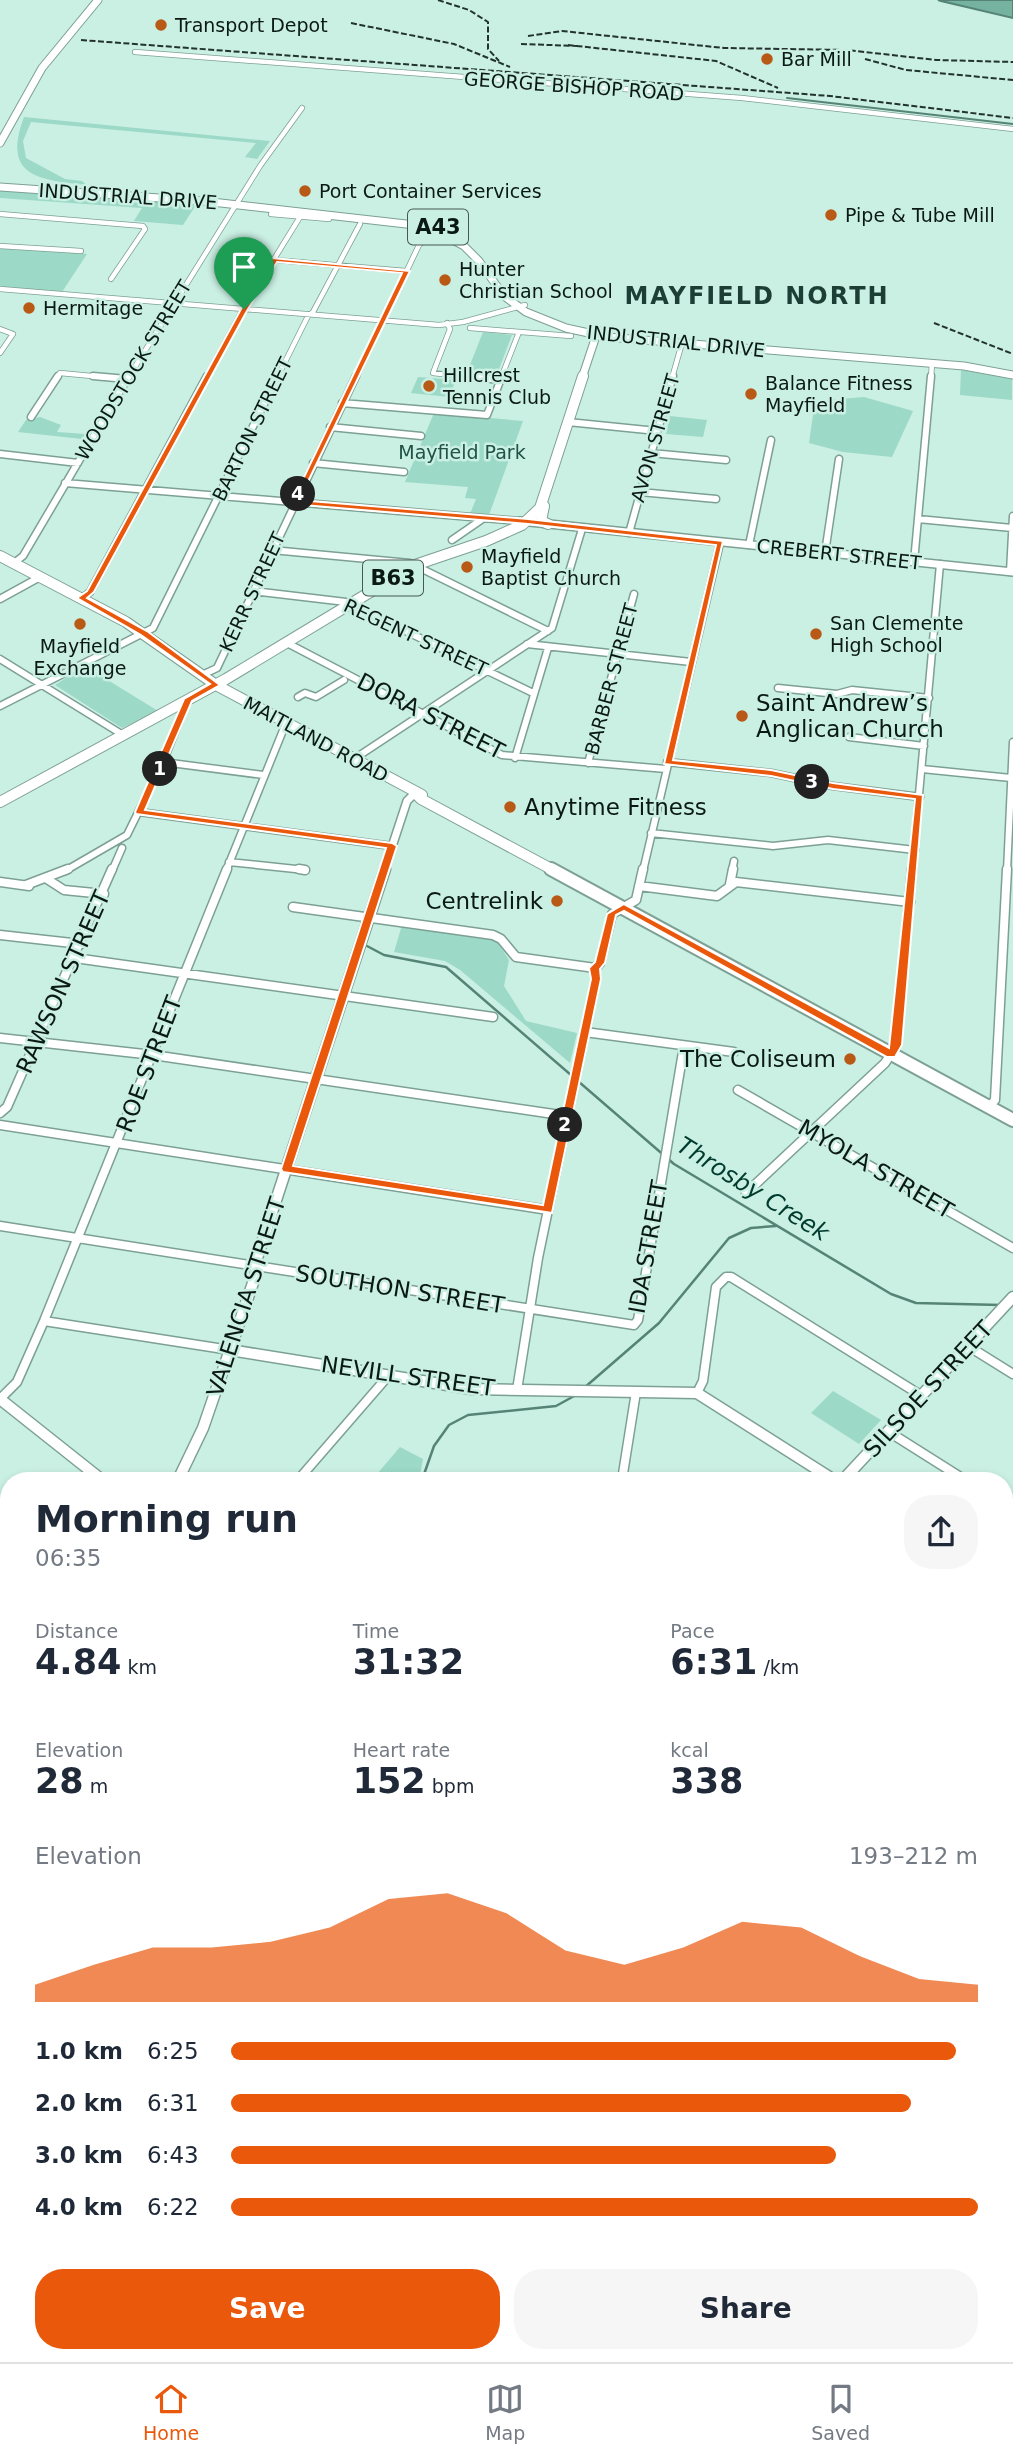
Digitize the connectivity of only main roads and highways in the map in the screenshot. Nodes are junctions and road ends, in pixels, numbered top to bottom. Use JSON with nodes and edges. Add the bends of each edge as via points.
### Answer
{"nodes":[{"id":1,"x":90,"y":0,"type":"edge"},
{"id":2,"x":98,"y":0,"type":"edge"},
{"id":3,"x":0,"y":129,"type":"edge"},
{"id":4,"x":0,"y":144,"type":"edge"},
{"id":5,"x":0,"y":183,"type":"edge"},
{"id":6,"x":17,"y":184,"type":"joint"},
{"id":7,"x":238,"y":202,"type":"junction"},
{"id":8,"x":598,"y":333,"type":"junction"},
{"id":9,"x":682,"y":343,"type":"joint"},
{"id":10,"x":932,"y":363,"type":"joint"},
{"id":11,"x":975,"y":366,"type":"junction"},
{"id":12,"x":1013,"y":373,"type":"edge"},
{"id":13,"x":544,"y":498,"type":"junction"},
{"id":14,"x":548,"y":524,"type":"road end"},
{"id":15,"x":0,"y":556,"type":"edge"},
{"id":16,"x":216,"y":685,"type":"junction"},
{"id":17,"x":0,"y":802,"type":"edge"},
{"id":18,"x":1013,"y":1120,"type":"edge"}],
"edges":[{"from":1,"to":3,"type":"main road","via":[[34,68]]},
{"from":2,"to":4,"type":"main road","via":[[41,68]]},
{"from":5,"to":6,"type":"highway","name":"INDUSTRIAL DRIVE","number":"A43"},
{"from":5,"to":7,"type":"main road","name":"INDUSTRIAL DRIVE","number":"A43"},
{"from":6,"to":7,"type":"main road","name":"INDUSTRIAL DRIVE","number":"A43"},
{"from":7,"to":8,"type":"highway","name":"INDUSTRIAL DRIVE","number":"A43","via":[[380,219],[431,230],[470,251],[499,290],[519,304],[550,322]]},
{"from":8,"to":9,"type":"main road","name":"INDUSTRIAL DRIVE","number":"A43"},
{"from":8,"to":11,"type":"main road","name":"INDUSTRIAL DRIVE","number":"A43"},
{"from":8,"to":13,"type":"main road"},
{"from":9,"to":10,"type":"highway","name":"INDUSTRIAL DRIVE","number":"A43"},
{"from":10,"to":11,"type":"main road","name":"INDUSTRIAL DRIVE","number":"A43"},
{"from":11,"to":12,"type":"main road","name":"INDUSTRIAL DRIVE","number":"A43"},
{"from":13,"to":14,"type":"main road","via":[[541,521]]},
{"from":13,"to":16,"type":"main road","number":"B63","via":[[536,516],[415,565]]},
{"from":15,"to":16,"type":"main road","name":"MAITLAND ROAD","via":[[144,633]]},
{"from":16,"to":17,"type":"main road","number":"B63"},
{"from":16,"to":18,"type":"main road","name":"MAITLAND ROAD","via":[[511,840],[580,883]]}]}
